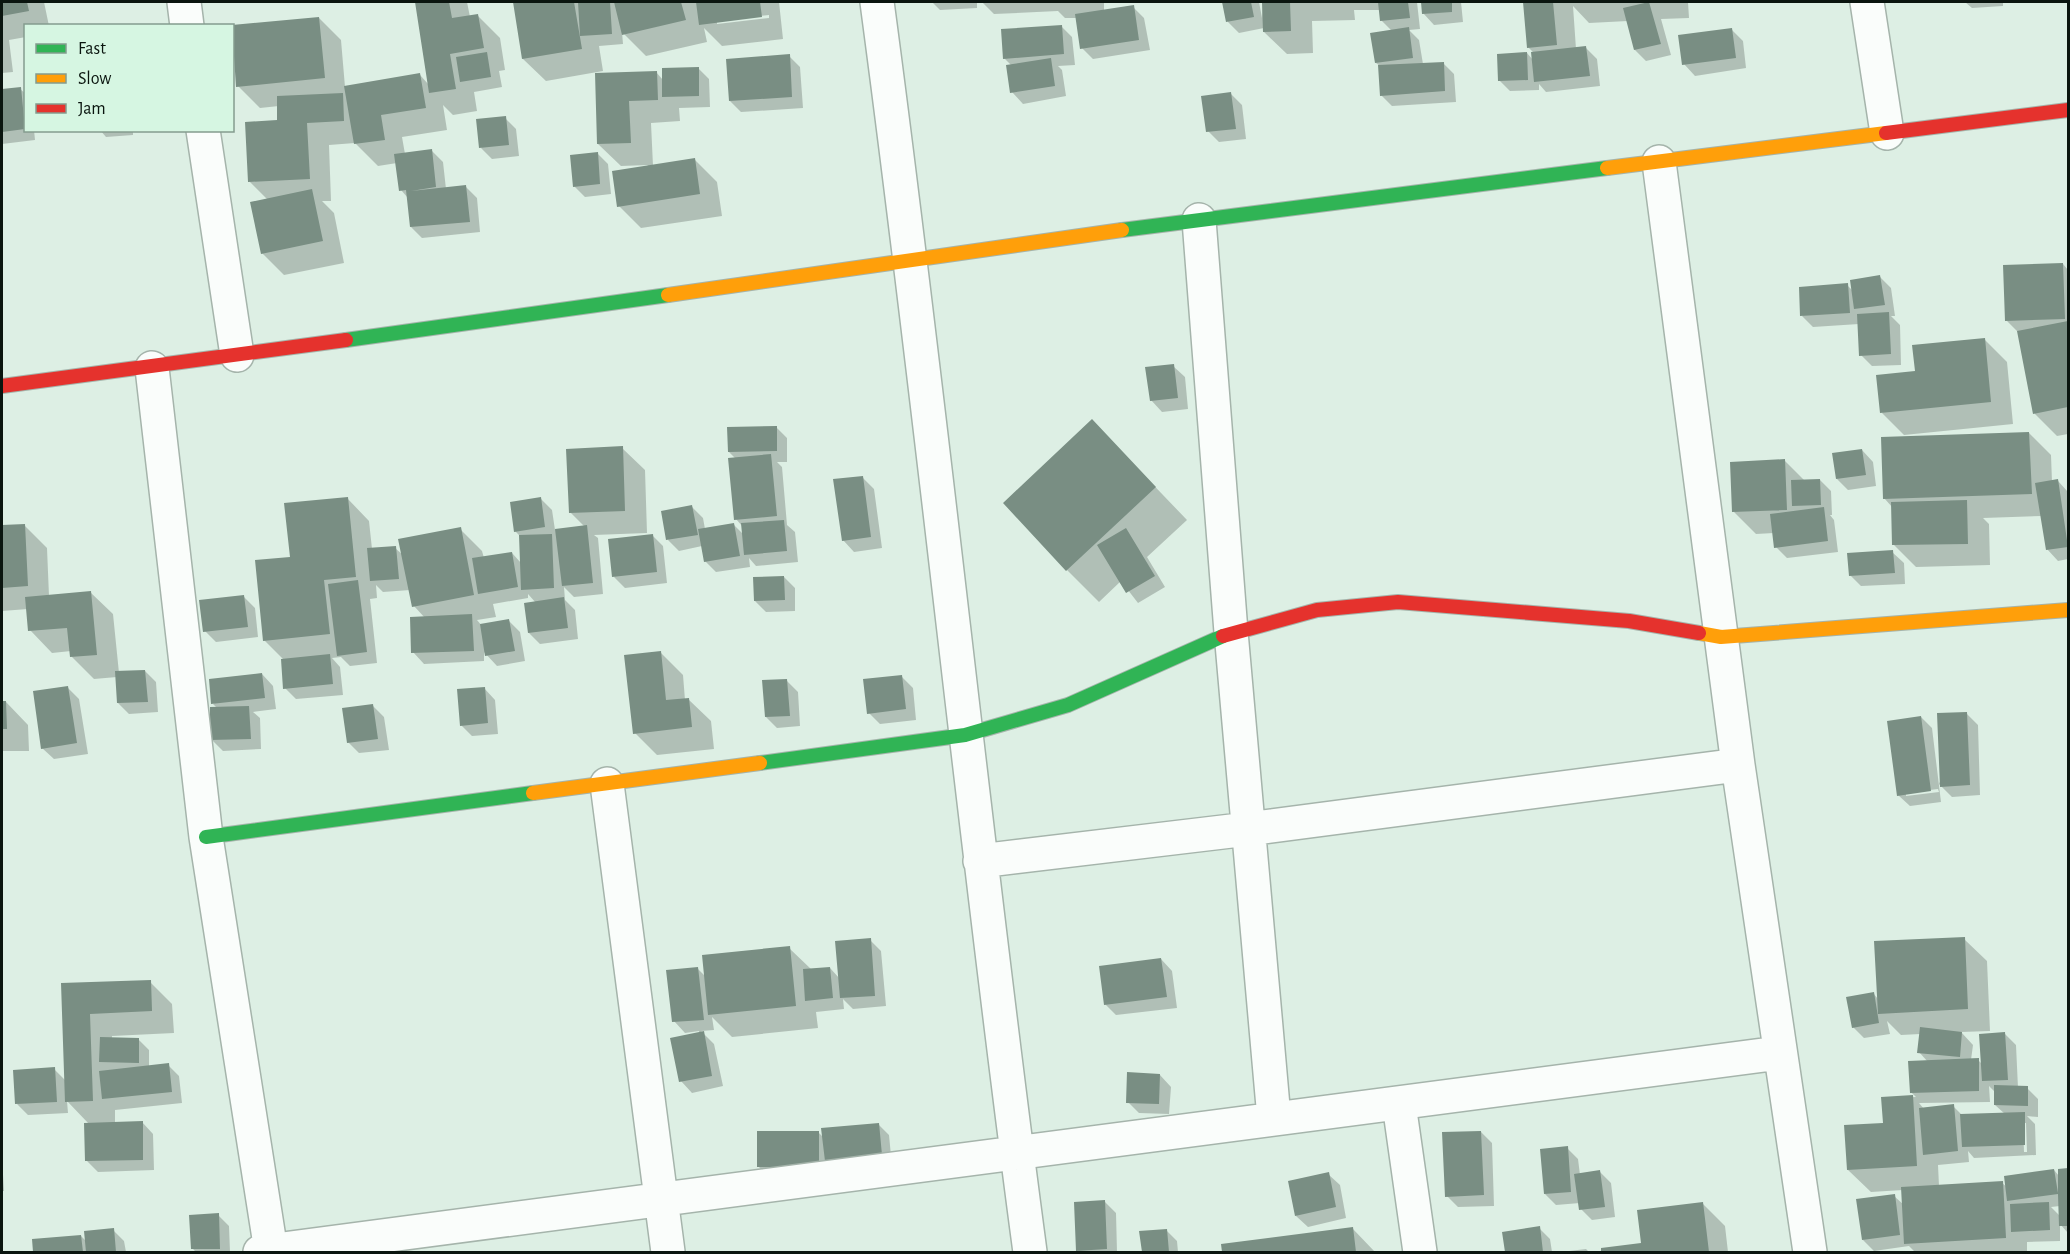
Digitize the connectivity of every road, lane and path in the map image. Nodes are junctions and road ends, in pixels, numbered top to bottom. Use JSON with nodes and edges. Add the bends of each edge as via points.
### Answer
{"nodes":[{"id":1,"x":184,"y":2,"type":"edge"},
{"id":2,"x":877,"y":2,"type":"edge"},
{"id":3,"x":1867,"y":2,"type":"edge"},
{"id":4,"x":187,"y":24,"type":"edge"},
{"id":5,"x":2068,"y":110,"type":"edge"},
{"id":6,"x":203,"y":132,"type":"edge"},
{"id":7,"x":1887,"y":133,"type":"junction"},
{"id":8,"x":1659,"y":162,"type":"junction"},
{"id":9,"x":1199,"y":220,"type":"junction"},
{"id":10,"x":912,"y":259,"type":"junction"},
{"id":11,"x":237,"y":355,"type":"junction"},
{"id":12,"x":152,"y":368,"type":"junction"},
{"id":13,"x":2,"y":386,"type":"edge"},
{"id":14,"x":2068,"y":610,"type":"edge"},
{"id":15,"x":1231,"y":632,"type":"junction"},
{"id":16,"x":1721,"y":637,"type":"junction"},
{"id":17,"x":965,"y":735,"type":"junction"},
{"id":18,"x":1738,"y":765,"type":"junction"},
{"id":19,"x":607,"y":784,"type":"junction"},
{"id":20,"x":1248,"y":829,"type":"junction"},
{"id":21,"x":206,"y":837,"type":"junction"},
{"id":22,"x":980,"y":861,"type":"junction"},
{"id":23,"x":1778,"y":1053,"type":"junction"},
{"id":24,"x":1399,"y":1104,"type":"junction"},
{"id":25,"x":1274,"y":1118,"type":"junction"},
{"id":26,"x":1017,"y":1151,"type":"junction"},
{"id":27,"x":661,"y":1198,"type":"junction"},
{"id":28,"x":266,"y":1252,"type":"edge"},
{"id":29,"x":668,"y":1252,"type":"edge"},
{"id":30,"x":1030,"y":1252,"type":"edge"},
{"id":31,"x":1420,"y":1252,"type":"edge"},
{"id":32,"x":1810,"y":1252,"type":"edge"}],
"edges":[{"from":1,"to":4,"type":"street"},
{"from":2,"to":10,"type":"street"},
{"from":3,"to":7,"type":"street"},
{"from":5,"to":7,"type":"street"},
{"from":6,"to":11,"type":"street"},
{"from":7,"to":8,"type":"street"},
{"from":8,"to":9,"type":"street"},
{"from":8,"to":16,"type":"street"},
{"from":9,"to":10,"type":"street"},
{"from":9,"to":15,"type":"street"},
{"from":10,"to":11,"type":"street"},
{"from":10,"to":17,"type":"street"},
{"from":11,"to":12,"type":"street"},
{"from":12,"to":13,"type":"street"},
{"from":12,"to":21,"type":"street"},
{"from":14,"to":16,"type":"street"},
{"from":15,"to":16,"type":"street","via":[[1317,610],[1398,602],[1629,621]]},
{"from":15,"to":17,"type":"street","via":[[1068,705]]},
{"from":15,"to":20,"type":"street"},
{"from":16,"to":18,"type":"street"},
{"from":17,"to":19,"type":"street"},
{"from":17,"to":22,"type":"street"},
{"from":18,"to":20,"type":"street"},
{"from":18,"to":23,"type":"street"},
{"from":19,"to":21,"type":"street"},
{"from":19,"to":27,"type":"street"},
{"from":20,"to":22,"type":"street"},
{"from":20,"to":25,"type":"street"},
{"from":21,"to":28,"type":"street"},
{"from":22,"to":26,"type":"street"},
{"from":23,"to":24,"type":"street"},
{"from":23,"to":32,"type":"street"},
{"from":24,"to":25,"type":"street"},
{"from":24,"to":31,"type":"street"},
{"from":25,"to":26,"type":"street"},
{"from":26,"to":27,"type":"street"},
{"from":26,"to":30,"type":"street"},
{"from":27,"to":28,"type":"street"},
{"from":27,"to":29,"type":"street"}]}
